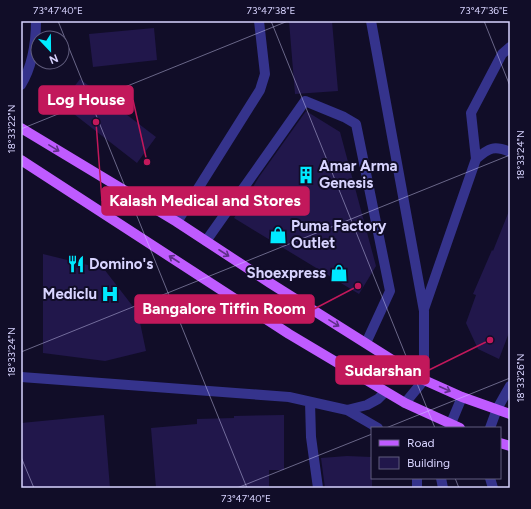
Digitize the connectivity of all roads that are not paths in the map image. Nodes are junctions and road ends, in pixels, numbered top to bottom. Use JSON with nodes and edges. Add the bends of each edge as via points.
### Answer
{"nodes":[{"id":1,"x":36,"y":21,"type":"edge"},
{"id":2,"x":260,"y":21,"type":"edge"},
{"id":3,"x":371,"y":21,"type":"edge"},
{"id":4,"x":510,"y":47,"type":"edge"},
{"id":5,"x":21,"y":85,"type":"edge"},
{"id":6,"x":21,"y":128,"type":"edge"},
{"id":7,"x":510,"y":152,"type":"edge"},
{"id":8,"x":476,"y":159,"type":"junction"},
{"id":9,"x":21,"y":160,"type":"edge"},
{"id":10,"x":177,"y":222,"type":"junction"},
{"id":11,"x":206,"y":241,"type":"junction"},
{"id":12,"x":424,"y":311,"type":"junction"},
{"id":13,"x":366,"y":343,"type":"junction"},
{"id":14,"x":21,"y":377,"type":"edge"},
{"id":15,"x":424,"y":380,"type":"junction"},
{"id":16,"x":510,"y":386,"type":"edge"},
{"id":17,"x":385,"y":392,"type":"junction"},
{"id":18,"x":462,"y":397,"type":"junction"},
{"id":19,"x":310,"y":402,"type":"junction"},
{"id":20,"x":404,"y":404,"type":"junction"},
{"id":21,"x":347,"y":410,"type":"junction"},
{"id":22,"x":497,"y":410,"type":"junction"},
{"id":23,"x":510,"y":414,"type":"edge"},
{"id":24,"x":450,"y":426,"type":"edge"},
{"id":25,"x":376,"y":427,"type":"edge"},
{"id":26,"x":490,"y":427,"type":"edge"},
{"id":27,"x":318,"y":488,"type":"edge"}],
"edges":[{"from":1,"to":5,"type":"street","via":[[31,64]]},
{"from":2,"to":10,"type":"street","via":[[265,74],[260,90]]},
{"from":3,"to":12,"type":"street"},
{"from":4,"to":8,"type":"street","via":[[502,54],[471,113]]},
{"from":6,"to":10,"type":"main road","one_way":true},
{"from":7,"to":8,"type":"street","via":[[500,148],[487,150]]},
{"from":8,"to":12,"type":"street"},
{"from":17,"to":9,"type":"main road","one_way":true,"via":[[259,315]]},
{"from":10,"to":11,"type":"main road"},
{"from":11,"to":13,"type":"main road","one_way":true},
{"from":11,"to":13,"type":"street","via":[[305,101],[356,124],[390,291]]},
{"from":12,"to":15,"type":"street"},
{"from":13,"to":15,"type":"main road"},
{"from":14,"to":19,"type":"street","via":[[289,398]]},
{"from":15,"to":18,"type":"main road","one_way":true},
{"from":15,"to":20,"type":"street"},
{"from":16,"to":22,"type":"street"},
{"from":17,"to":20,"type":"main road"},
{"from":17,"to":21,"type":"street","via":[[367,405]]},
{"from":18,"to":22,"type":"main road"},
{"from":18,"to":24,"type":"street"},
{"from":19,"to":21,"type":"street"},
{"from":19,"to":27,"type":"street","via":[[311,437]]},
{"from":20,"to":24,"type":"main road"},
{"from":21,"to":25,"type":"street"},
{"from":22,"to":23,"type":"main road"},
{"from":22,"to":26,"type":"street"}]}
